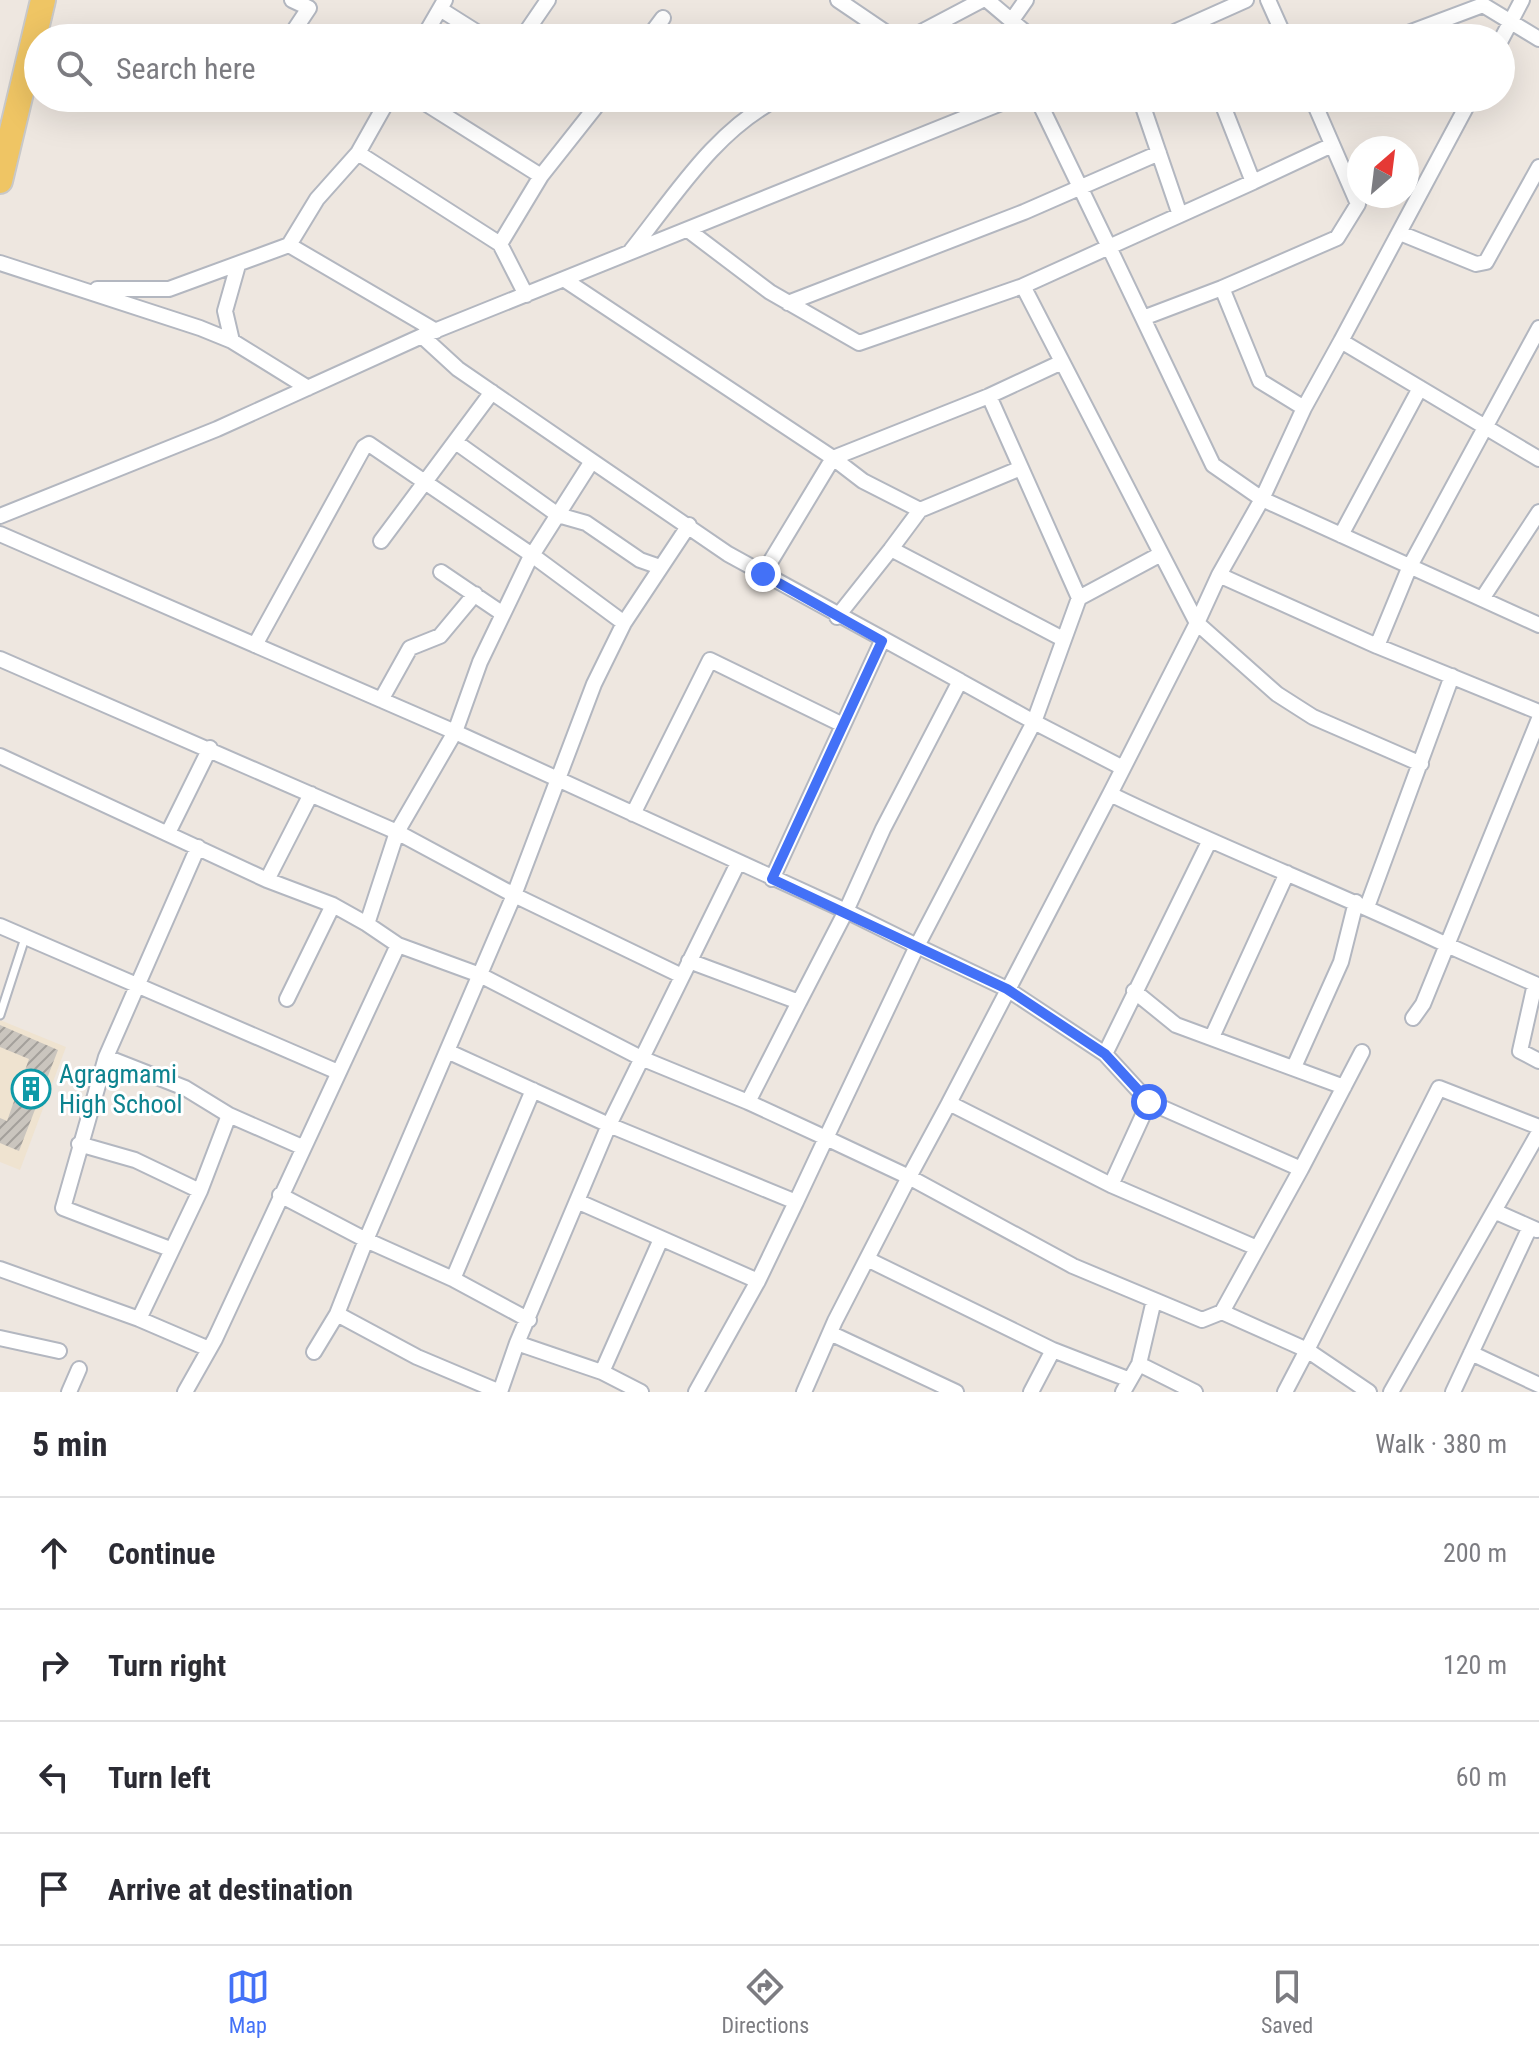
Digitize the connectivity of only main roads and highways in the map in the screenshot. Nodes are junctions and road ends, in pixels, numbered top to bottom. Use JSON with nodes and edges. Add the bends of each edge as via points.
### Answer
{"nodes":[{"id":1,"x":28,"y":0,"type":"edge"},
{"id":2,"x":43,"y":0,"type":"edge"},
{"id":3,"x":37,"y":24,"type":"edge"},
{"id":4,"x":24,"y":80,"type":"edge"},
{"id":5,"x":0,"y":123,"type":"edge"},
{"id":6,"x":0,"y":181,"type":"edge"}],
"edges":[{"from":1,"to":5,"type":"main road"},
{"from":2,"to":3,"type":"main road"},
{"from":4,"to":6,"type":"main road"}]}
